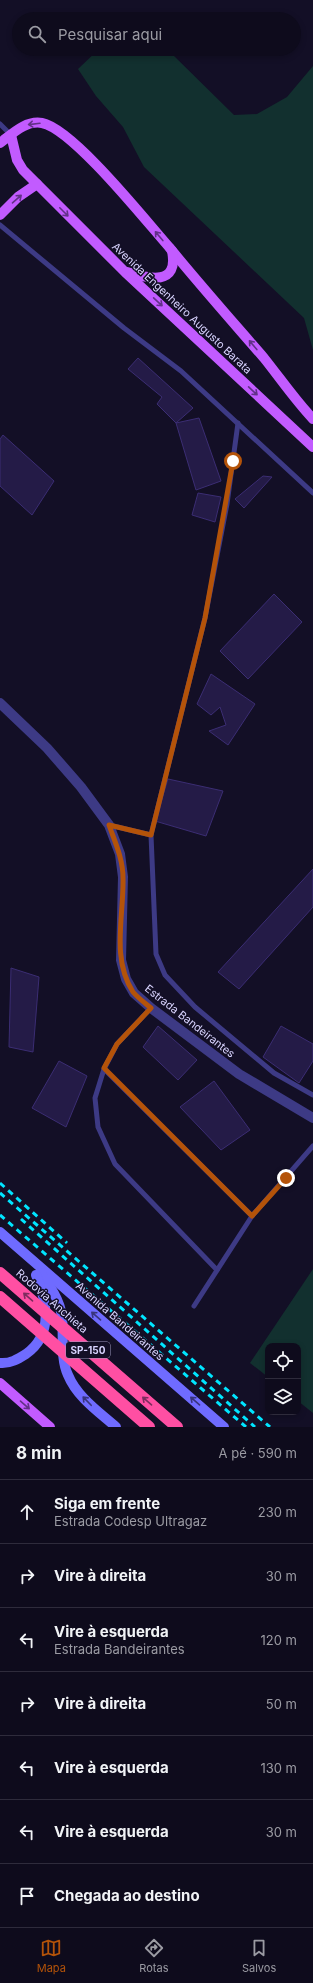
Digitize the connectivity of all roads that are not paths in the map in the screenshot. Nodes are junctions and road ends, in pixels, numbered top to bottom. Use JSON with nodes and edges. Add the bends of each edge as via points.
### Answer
{"nodes":[{"id":1,"x":0,"y":124,"type":"edge"},
{"id":2,"x":11,"y":135,"type":"junction"},
{"id":3,"x":0,"y":143,"type":"edge"},
{"id":4,"x":37,"y":184,"type":"junction"},
{"id":5,"x":0,"y":215,"type":"edge"},
{"id":6,"x":0,"y":225,"type":"edge"},
{"id":7,"x":172,"y":251,"type":"junction"},
{"id":8,"x":125,"y":272,"type":"junction"},
{"id":9,"x":313,"y":419,"type":"edge"},
{"id":10,"x":238,"y":423,"type":"junction"},
{"id":11,"x":313,"y":447,"type":"edge"},
{"id":12,"x":313,"y":493,"type":"edge"},
{"id":13,"x":0,"y":703,"type":"edge"},
{"id":14,"x":109,"y":825,"type":"junction"},
{"id":15,"x":151,"y":835,"type":"junction"},
{"id":16,"x":151,"y":1008,"type":"junction"},
{"id":17,"x":104,"y":1068,"type":"junction"},
{"id":18,"x":313,"y":1095,"type":"edge"},
{"id":19,"x":313,"y":1118,"type":"edge"},
{"id":20,"x":313,"y":1146,"type":"edge"},
{"id":21,"x":252,"y":1216,"type":"junction"},
{"id":22,"x":0,"y":1232,"type":"edge"},
{"id":23,"x":28,"y":1257,"type":"junction"},
{"id":24,"x":217,"y":1270,"type":"junction"},
{"id":25,"x":0,"y":1273,"type":"edge"},
{"id":26,"x":0,"y":1297,"type":"edge"},
{"id":27,"x":194,"y":1306,"type":"dead end"},
{"id":28,"x":0,"y":1363,"type":"edge"},
{"id":29,"x":0,"y":1383,"type":"edge"},
{"id":30,"x":50,"y":1427,"type":"edge"},
{"id":31,"x":116,"y":1427,"type":"edge"},
{"id":32,"x":149,"y":1427,"type":"edge"},
{"id":33,"x":177,"y":1427,"type":"edge"},
{"id":34,"x":224,"y":1427,"type":"edge"}],
"edges":[{"from":1,"to":2,"type":"lane"},
{"from":2,"to":3,"type":"main road","name":"Avenida Engenheiro Augusto Barata"},
{"from":2,"to":4,"type":"main road","name":"Avenida Engenheiro Augusto Barata","via":[[16,160]]},
{"from":7,"to":2,"type":"main road","name":"Avenida Engenheiro Augusto Barata","one_way":true,"via":[[95,164],[51,126],[42,123],[25,125]]},
{"from":5,"to":4,"type":"main road","one_way":true,"via":[[18,197]]},
{"from":4,"to":8,"type":"main road","name":"Avenida Engenheiro Augusto Barata","one_way":true},
{"from":6,"to":10,"type":"lane","via":[[124,328],[181,371]]},
{"from":7,"to":8,"type":"main road","via":[[174,260],[171,270],[161,278],[147,278]]},
{"from":9,"to":7,"type":"main road","name":"Avenida Engenheiro Augusto Barata","one_way":true},
{"from":8,"to":11,"type":"main road","name":"Avenida Engenheiro Augusto Barata","one_way":true},
{"from":10,"to":12,"type":"lane"},
{"from":10,"to":15,"type":"lane","via":[[227,504],[205,618]]},
{"from":13,"to":14,"type":"street","name":"Estrada Bandeirantes","via":[[47,748],[81,787]]},
{"from":14,"to":15,"type":"lane"},
{"from":14,"to":16,"type":"street","name":"Estrada Bandeirantes","via":[[120,854],[123,877],[121,960],[126,979],[134,993]]},
{"from":15,"to":18,"type":"lane","via":[[156,954],[165,975],[195,1007],[274,1073]]},
{"from":16,"to":17,"type":"lane","via":[[117,1044]]},
{"from":16,"to":19,"type":"street","name":"Estrada Bandeirantes","via":[[239,1074]]},
{"from":17,"to":21,"type":"lane"},
{"from":17,"to":24,"type":"lane","via":[[95,1098],[98,1127],[115,1164]]},
{"from":20,"to":21,"type":"lane"},
{"from":21,"to":24,"type":"lane"},
{"from":22,"to":23,"type":"main road","name":"Avenida Bandeirantes"},
{"from":23,"to":28,"type":"main road","via":[[42,1290],[46,1305],[46,1324],[34,1348],[14,1361]]},
{"from":31,"to":23,"type":"main road","one_way":true,"via":[[89,1403],[67,1375],[62,1315],[58,1302],[53,1290]]},
{"from":34,"to":23,"type":"main road","name":"Avenida Bandeirantes","one_way":true},
{"from":24,"to":27,"type":"lane"},
{"from":33,"to":25,"type":"highway","name":"Rodovia Anchieta","number":"SP-150","one_way":true,"bridge":true},
{"from":26,"to":32,"type":"highway","number":"SP-150","bridge":true},
{"from":29,"to":30,"type":"main road","one_way":true}]}
